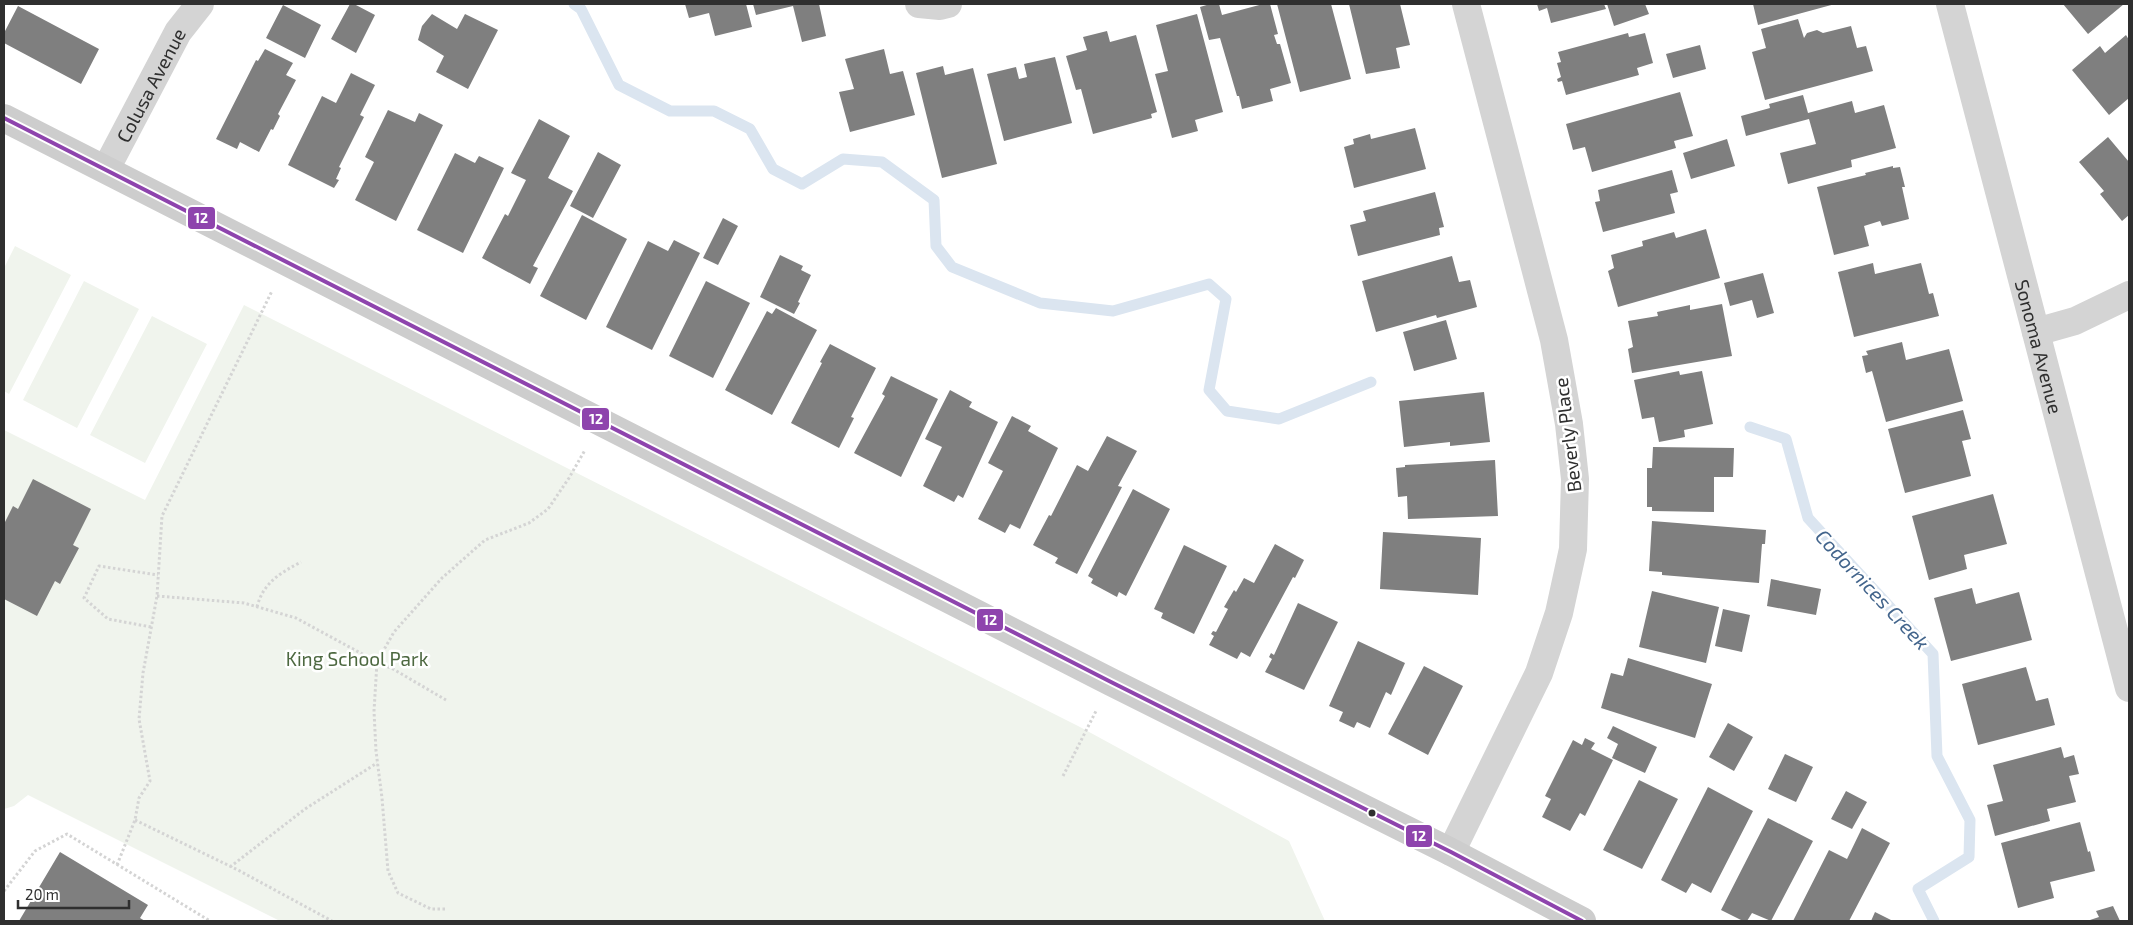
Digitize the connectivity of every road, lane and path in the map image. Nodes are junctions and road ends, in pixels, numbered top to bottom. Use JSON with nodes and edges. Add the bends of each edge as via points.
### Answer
{"nodes":[{"id":1,"x":200,"y":4,"type":"edge"},
{"id":2,"x":920,"y":4,"type":"edge"},
{"id":3,"x":948,"y":4,"type":"edge"},
{"id":4,"x":1466,"y":4,"type":"edge"},
{"id":5,"x":1950,"y":4,"type":"edge"},
{"id":6,"x":4,"y":118,"type":"edge"},
{"id":7,"x":106,"y":169,"type":"junction"},
{"id":8,"x":286,"y":263,"type":"junction"},
{"id":9,"x":2129,"y":295,"type":"edge"},
{"id":10,"x":2036,"y":332,"type":"junction"},
{"id":11,"x":601,"y":423,"type":"junction"},
{"id":12,"x":301,"y":562,"type":"dead end"},
{"id":13,"x":158,"y":575,"type":"junction"},
{"id":14,"x":157,"y":596,"type":"junction"},
{"id":15,"x":257,"y":607,"type":"junction"},
{"id":16,"x":151,"y":627,"type":"junction"},
{"id":17,"x":377,"y":662,"type":"junction"},
{"id":18,"x":1111,"y":682,"type":"junction"},
{"id":19,"x":2129,"y":688,"type":"edge"},
{"id":20,"x":446,"y":700,"type":"dead end"},
{"id":21,"x":377,"y":762,"type":"junction"},
{"id":22,"x":1063,"y":776,"type":"dead end"},
{"id":23,"x":134,"y":820,"type":"junction"},
{"id":24,"x":1452,"y":852,"type":"junction"},
{"id":25,"x":116,"y":865,"type":"junction"},
{"id":26,"x":230,"y":866,"type":"junction"},
{"id":27,"x":4,"y":892,"type":"edge"},
{"id":28,"x":445,"y":909,"type":"dead end"},
{"id":29,"x":210,"y":921,"type":"edge"},
{"id":30,"x":332,"y":921,"type":"edge"},
{"id":31,"x":1582,"y":921,"type":"edge"}],
"edges":[{"from":1,"to":7,"type":"street","name":"Colusa Avenue","via":[[178,32]]},
{"from":2,"to":3,"type":"street"},
{"from":4,"to":24,"type":"street","name":"Beverly Place","via":[[1554,340],[1575,479],[1574,549],[1559,613],[1539,673]]},
{"from":5,"to":10,"type":"street","name":"Sonoma Avenue"},
{"from":6,"to":7,"type":"street"},
{"from":7,"to":8,"type":"street"},
{"from":8,"to":11,"type":"street"},
{"from":8,"to":13,"type":"path","via":[[162,516]]},
{"from":9,"to":10,"type":"street","via":[[2081,319]]},
{"from":10,"to":19,"type":"street","name":"Sonoma Avenue"},
{"from":11,"to":17,"type":"path","via":[[548,509],[529,523],[485,540],[442,578],[394,632]]},
{"from":11,"to":18,"type":"street"},
{"from":12,"to":15,"type":"path","via":[[270,580]]},
{"from":13,"to":14,"type":"path"},
{"from":13,"to":16,"type":"path","via":[[99,566],[84,598],[108,619]]},
{"from":14,"to":15,"type":"path","via":[[244,603]]},
{"from":14,"to":16,"type":"path"},
{"from":15,"to":17,"type":"path","via":[[296,618]]},
{"from":16,"to":23,"type":"path","via":[[139,719],[150,780],[139,798]]},
{"from":17,"to":20,"type":"path"},
{"from":17,"to":21,"type":"path","via":[[374,711]]},
{"from":18,"to":22,"type":"path"},
{"from":18,"to":24,"type":"street"},
{"from":21,"to":26,"type":"path","via":[[305,809]]},
{"from":21,"to":28,"type":"path","via":[[388,871],[398,893],[431,909]]},
{"from":23,"to":25,"type":"path"},
{"from":23,"to":26,"type":"path"},
{"from":24,"to":31,"type":"street"},
{"from":25,"to":27,"type":"path","via":[[67,834],[35,851]]},
{"from":25,"to":29,"type":"path"},
{"from":26,"to":30,"type":"path"}]}
